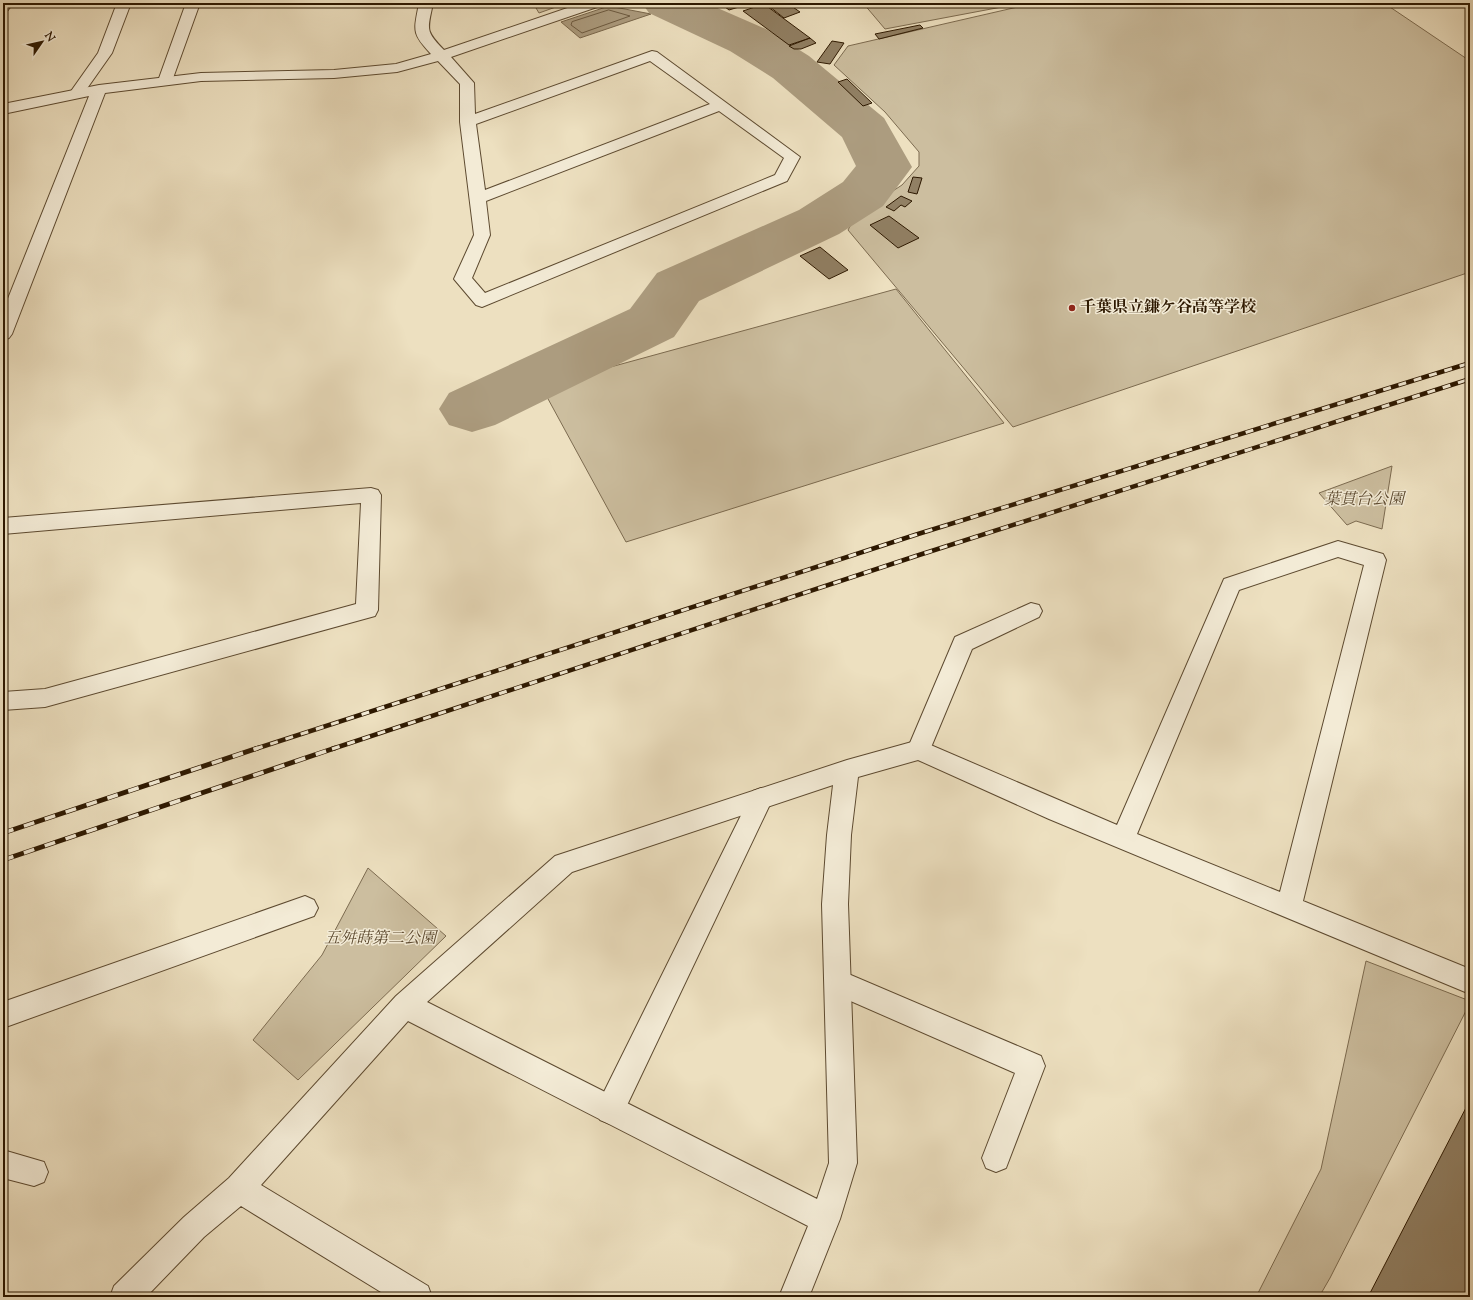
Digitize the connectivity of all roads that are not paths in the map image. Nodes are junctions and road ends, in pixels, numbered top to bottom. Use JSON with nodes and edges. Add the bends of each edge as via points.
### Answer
{"nodes":[{"id":1,"x":6,"y":3,"type":"edge"},
{"id":2,"x":124,"y":3,"type":"edge"},
{"id":3,"x":193,"y":3,"type":"edge"},
{"id":4,"x":426,"y":3,"type":"edge"},
{"id":5,"x":595,"y":3,"type":"edge"},
{"id":6,"x":3,"y":7,"type":"edge"},
{"id":7,"x":441,"y":56,"type":"junction"},
{"id":8,"x":165,"y":81,"type":"junction"},
{"id":9,"x":99,"y":89,"type":"junction"},
{"id":10,"x":76,"y":94,"type":"junction"},
{"id":11,"x":721,"y":105,"type":"junction"},
{"id":12,"x":3,"y":109,"type":"edge"},
{"id":13,"x":468,"y":122,"type":"junction"},
{"id":14,"x":477,"y":199,"type":"junction"},
{"id":15,"x":3,"y":334,"type":"edge"},
{"id":16,"x":3,"y":526,"type":"edge"},
{"id":17,"x":1031,"y":611,"type":"dead end"},
{"id":18,"x":3,"y":701,"type":"edge"},
{"id":19,"x":919,"y":750,"type":"junction"},
{"id":20,"x":847,"y":770,"type":"junction"},
{"id":21,"x":761,"y":798,"type":"junction"},
{"id":22,"x":1123,"y":839,"type":"junction"},
{"id":23,"x":305,"y":908,"type":"dead end"},
{"id":24,"x":1289,"y":908,"type":"junction"},
{"id":25,"x":1470,"y":982,"type":"edge"},
{"id":26,"x":839,"y":983,"type":"junction"},
{"id":27,"x":405,"y":1005,"type":"junction"},
{"id":28,"x":3,"y":1015,"type":"edge"},
{"id":29,"x":610,"y":1110,"type":"junction"},
{"id":30,"x":996,"y":1158,"type":"dead end"},
{"id":31,"x":3,"y":1164,"type":"edge"},
{"id":32,"x":34,"y":1172,"type":"dead end"},
{"id":33,"x":239,"y":1188,"type":"junction"},
{"id":34,"x":825,"y":1219,"type":"junction"},
{"id":35,"x":125,"y":1297,"type":"edge"},
{"id":36,"x":417,"y":1297,"type":"edge"},
{"id":37,"x":794,"y":1297,"type":"edge"}],
"edges":[{"from":1,"to":6,"type":"street"},
{"from":2,"to":10,"type":"street","via":[[105,53]]},
{"from":3,"to":8,"type":"street"},
{"from":4,"to":7,"type":"street","via":[[421,30],[426,40]]},
{"from":5,"to":7,"type":"street"},
{"from":7,"to":8,"type":"street","via":[[397,68],[334,74],[201,77]]},
{"from":7,"to":13,"type":"street","via":[[467,83]]},
{"from":8,"to":9,"type":"street"},
{"from":9,"to":10,"type":"street"},
{"from":9,"to":15,"type":"street"},
{"from":10,"to":12,"type":"street"},
{"from":11,"to":13,"type":"street","via":[[652,55]]},
{"from":11,"to":14,"type":"street"},
{"from":11,"to":14,"type":"street","via":[[792,157],[781,178],[482,301],[463,279],[482,235]]},
{"from":13,"to":14,"type":"street"},
{"from":16,"to":18,"type":"street","via":[[371,495],[367,610],[45,698]]},
{"from":17,"to":19,"type":"street","via":[[963,643]]},
{"from":19,"to":20,"type":"street"},
{"from":19,"to":22,"type":"street"},
{"from":20,"to":21,"type":"street"},
{"from":20,"to":26,"type":"street","via":[[839,835],[835,904]]},
{"from":21,"to":27,"type":"street","via":[[564,864]]},
{"from":21,"to":29,"type":"street"},
{"from":22,"to":24,"type":"street"},
{"from":22,"to":24,"type":"street","via":[[1232,585],[1338,549],[1376,560]]},
{"from":23,"to":28,"type":"street"},
{"from":24,"to":25,"type":"street"},
{"from":26,"to":30,"type":"street","via":[[1031,1066]]},
{"from":26,"to":34,"type":"street","via":[[843,1163]]},
{"from":27,"to":29,"type":"street"},
{"from":27,"to":33,"type":"street"},
{"from":29,"to":34,"type":"street"},
{"from":31,"to":32,"type":"street"},
{"from":33,"to":35,"type":"street","via":[[194,1227]]},
{"from":33,"to":36,"type":"street"},
{"from":34,"to":37,"type":"street"}]}
